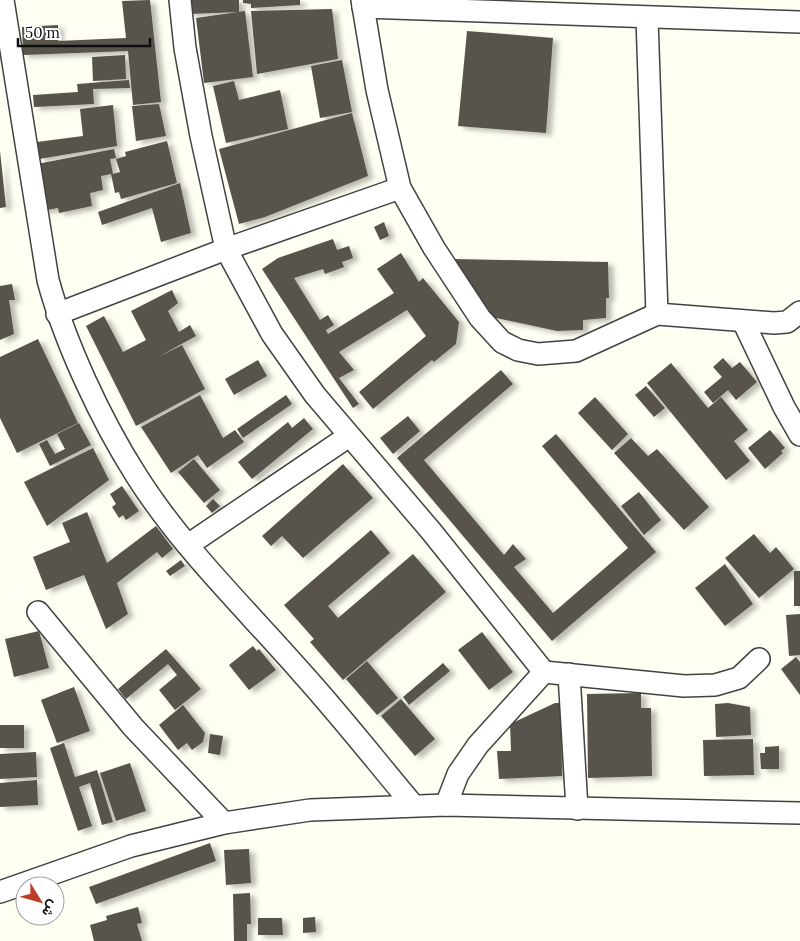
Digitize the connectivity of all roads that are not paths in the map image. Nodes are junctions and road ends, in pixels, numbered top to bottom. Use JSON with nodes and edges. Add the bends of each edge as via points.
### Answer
{"nodes":[{"id":1,"x":3,"y":0,"type":"edge"},
{"id":2,"x":180,"y":0,"type":"edge"},
{"id":3,"x":363,"y":4,"type":"edge"},
{"id":4,"x":647,"y":18,"type":"junction"},
{"id":5,"x":800,"y":22,"type":"edge"},
{"id":6,"x":400,"y":188,"type":"junction"},
{"id":7,"x":226,"y":249,"type":"junction"},
{"id":8,"x":800,"y":312,"type":"edge"},
{"id":9,"x":57,"y":314,"type":"junction"},
{"id":10,"x":657,"y":314,"type":"junction"},
{"id":11,"x":743,"y":321,"type":"junction"},
{"id":12,"x":800,"y":435,"type":"edge"},
{"id":13,"x":350,"y":436,"type":"junction"},
{"id":14,"x":188,"y":545,"type":"junction"},
{"id":15,"x":38,"y":612,"type":"dead end"},
{"id":16,"x":759,"y":660,"type":"dead end"},
{"id":17,"x":544,"y":672,"type":"junction"},
{"id":18,"x":569,"y":674,"type":"junction"},
{"id":19,"x":413,"y":805,"type":"junction"},
{"id":20,"x":446,"y":805,"type":"junction"},
{"id":21,"x":576,"y":809,"type":"junction"},
{"id":22,"x":800,"y":813,"type":"edge"},
{"id":23,"x":224,"y":823,"type":"junction"},
{"id":24,"x":0,"y":892,"type":"edge"}],
"edges":[{"from":1,"to":9,"type":"street","via":[[48,280]]},
{"from":2,"to":7,"type":"street","via":[[185,48]]},
{"from":3,"to":4,"type":"street"},
{"from":3,"to":6,"type":"street","via":[[377,90]]},
{"from":4,"to":5,"type":"street"},
{"from":4,"to":10,"type":"street"},
{"from":6,"to":7,"type":"street"},
{"from":6,"to":10,"type":"street","via":[[480,318],[502,342],[518,350],[538,354],[576,351]]},
{"from":7,"to":9,"type":"street"},
{"from":7,"to":13,"type":"street","via":[[272,334],[315,395]]},
{"from":8,"to":11,"type":"street","via":[[787,322]]},
{"from":9,"to":14,"type":"street","via":[[115,439],[137,476]]},
{"from":10,"to":11,"type":"street"},
{"from":11,"to":12,"type":"street"},
{"from":13,"to":14,"type":"street"},
{"from":13,"to":17,"type":"street"},
{"from":14,"to":19,"type":"street"},
{"from":15,"to":23,"type":"street","via":[[169,768]]},
{"from":16,"to":18,"type":"street","via":[[739,678],[715,685],[684,686]]},
{"from":17,"to":18,"type":"street"},
{"from":17,"to":20,"type":"street","via":[[478,745],[458,774]]},
{"from":18,"to":21,"type":"street"},
{"from":19,"to":20,"type":"street"},
{"from":19,"to":23,"type":"street","via":[[310,810]]},
{"from":20,"to":21,"type":"street"},
{"from":21,"to":22,"type":"street"},
{"from":23,"to":24,"type":"street","via":[[131,846]]}]}
